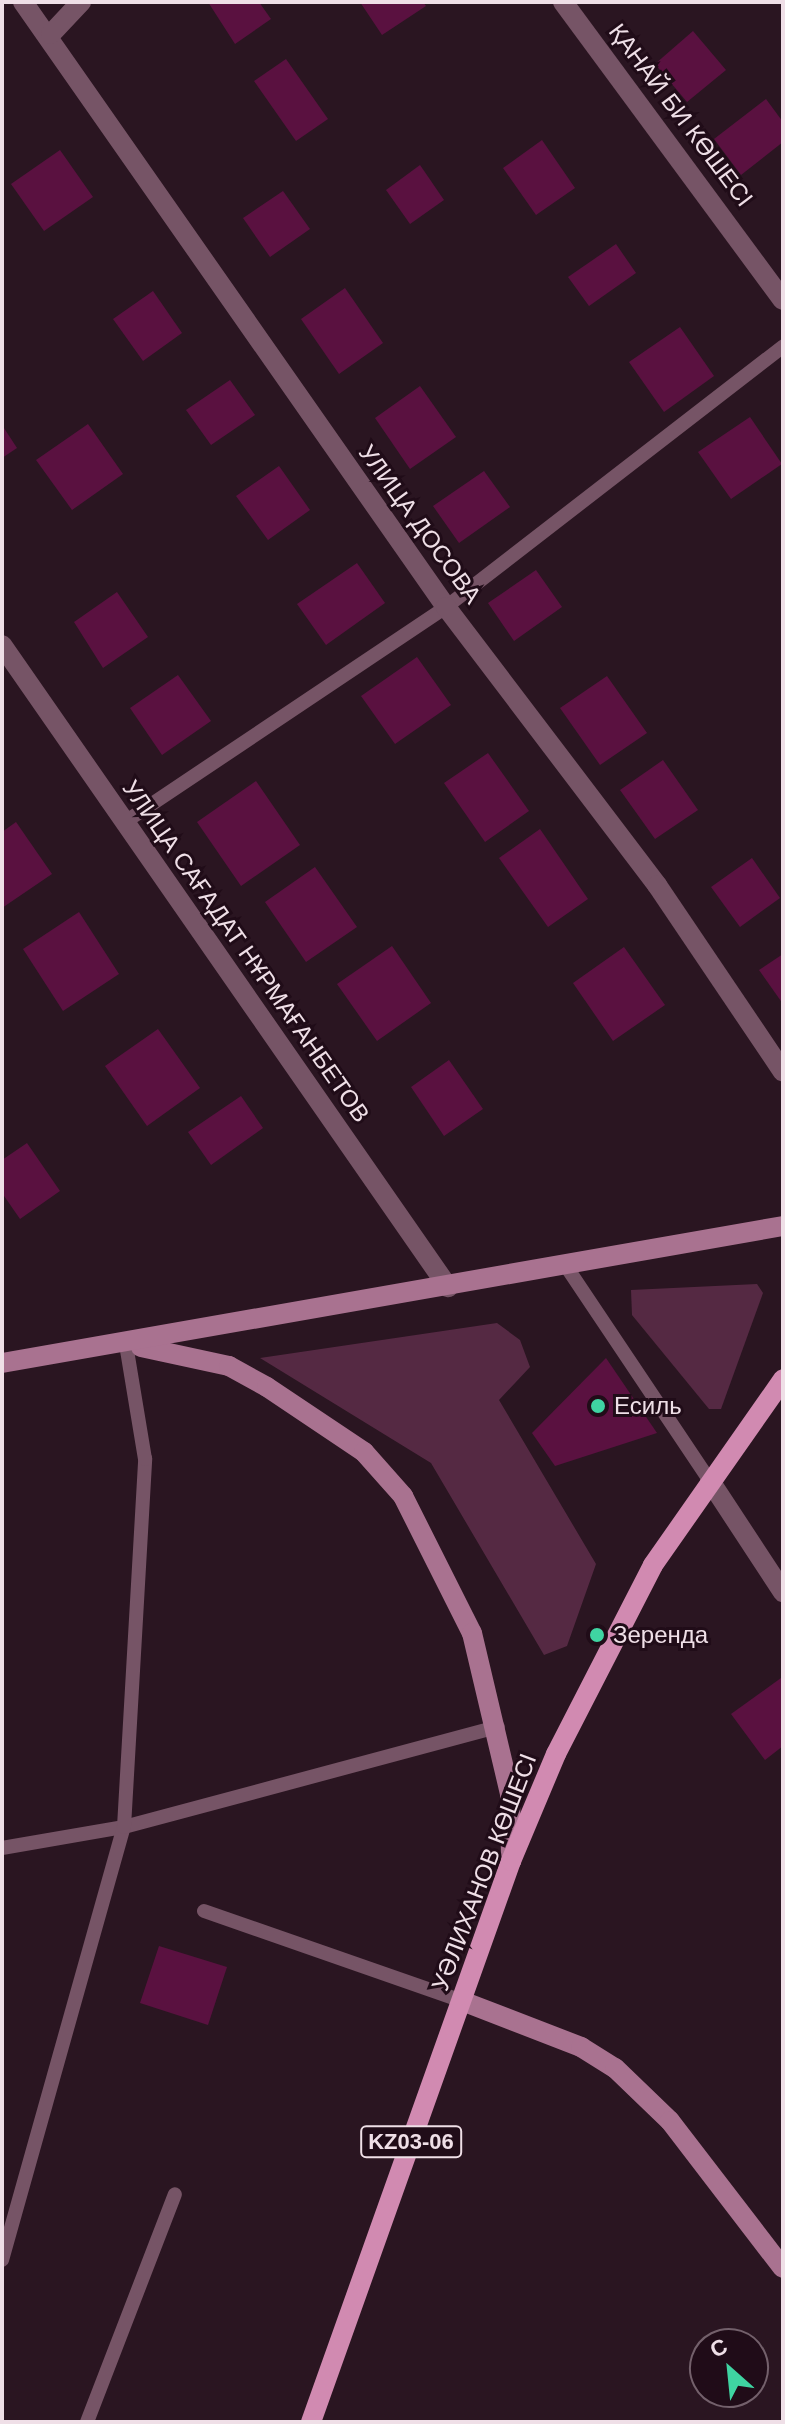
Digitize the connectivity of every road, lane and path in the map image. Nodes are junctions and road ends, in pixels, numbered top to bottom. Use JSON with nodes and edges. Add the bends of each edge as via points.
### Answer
{"nodes":[{"id":1,"x":23,"y":2,"type":"edge"},
{"id":2,"x":81,"y":2,"type":"edge"},
{"id":3,"x":563,"y":2,"type":"edge"},
{"id":4,"x":51,"y":34,"type":"junction"},
{"id":5,"x":783,"y":300,"type":"edge"},
{"id":6,"x":783,"y":347,"type":"edge"},
{"id":7,"x":446,"y":607,"type":"junction"},
{"id":8,"x":2,"y":645,"type":"edge"},
{"id":9,"x":125,"y":822,"type":"junction"},
{"id":10,"x":783,"y":1072,"type":"edge"},
{"id":11,"x":783,"y":1226,"type":"edge"},
{"id":12,"x":568,"y":1269,"type":"junction"},
{"id":13,"x":448,"y":1287,"type":"junction"},
{"id":14,"x":126,"y":1344,"type":"junction"},
{"id":15,"x":2,"y":1363,"type":"edge"},
{"id":16,"x":783,"y":1379,"type":"edge"},
{"id":17,"x":710,"y":1481,"type":"junction"},
{"id":18,"x":783,"y":1592,"type":"edge"},
{"id":19,"x":498,"y":1727,"type":"junction"},
{"id":20,"x":124,"y":1827,"type":"junction"},
{"id":21,"x":2,"y":1848,"type":"edge"},
{"id":22,"x":511,"y":1861,"type":"junction"},
{"id":23,"x":204,"y":1911,"type":"dead end"},
{"id":24,"x":462,"y":2001,"type":"junction"},
{"id":25,"x":175,"y":2194,"type":"dead end"},
{"id":26,"x":2,"y":2260,"type":"edge"},
{"id":27,"x":783,"y":2268,"type":"edge"},
{"id":28,"x":87,"y":2422,"type":"edge"},
{"id":29,"x":311,"y":2422,"type":"edge"}],
"edges":[{"from":1,"to":4,"type":"street","name":"УЛИЦА ДОСОВА"},
{"from":2,"to":4,"type":"street"},
{"from":3,"to":5,"type":"street","name":"ҚАНАЙ БИ КӨШЕСІ"},
{"from":4,"to":7,"type":"street","name":"УЛИЦА ДОСОВА","via":[[82,95]]},
{"from":6,"to":7,"type":"lane"},
{"from":7,"to":9,"type":"lane"},
{"from":7,"to":10,"type":"street","name":"УЛИЦА ДОСОВА","via":[[657,885]]},
{"from":8,"to":9,"type":"street","name":"УЛИЦА САҒАДАТ НҰРМАҒАНБЕТОВ"},
{"from":9,"to":13,"type":"street","name":"УЛИЦА САҒАДАТ НҰРМАҒАНБЕТОВ"},
{"from":11,"to":12,"type":"street"},
{"from":12,"to":13,"type":"street"},
{"from":12,"to":17,"type":"lane"},
{"from":13,"to":14,"type":"street"},
{"from":14,"to":15,"type":"street"},
{"from":14,"to":19,"type":"street","via":[[229,1366],[364,1452],[403,1496],[436,1552],[472,1633]]},
{"from":14,"to":20,"type":"lane","via":[[145,1459]]},
{"from":16,"to":17,"type":"main road","name":"УӘЛИХАНОВ КӨШЕСІ","number":"KZ03-06"},
{"from":17,"to":18,"type":"street"},
{"from":17,"to":22,"type":"main road","name":"УӘЛИХАНОВ КӨШЕСІ","number":"KZ03-06","via":[[604,1653]]},
{"from":19,"to":20,"type":"lane"},
{"from":19,"to":22,"type":"street"},
{"from":20,"to":21,"type":"lane"},
{"from":20,"to":26,"type":"lane"},
{"from":22,"to":24,"type":"main road","name":"УӘЛИХАНОВ КӨШЕСІ","number":"KZ03-06"},
{"from":23,"to":24,"type":"lane"},
{"from":24,"to":27,"type":"street","via":[[581,2047],[615,2068],[670,2121]]},
{"from":24,"to":29,"type":"main road","name":"УӘЛИХАНОВ КӨШЕСІ","number":"KZ03-06"},
{"from":25,"to":28,"type":"lane"}]}
